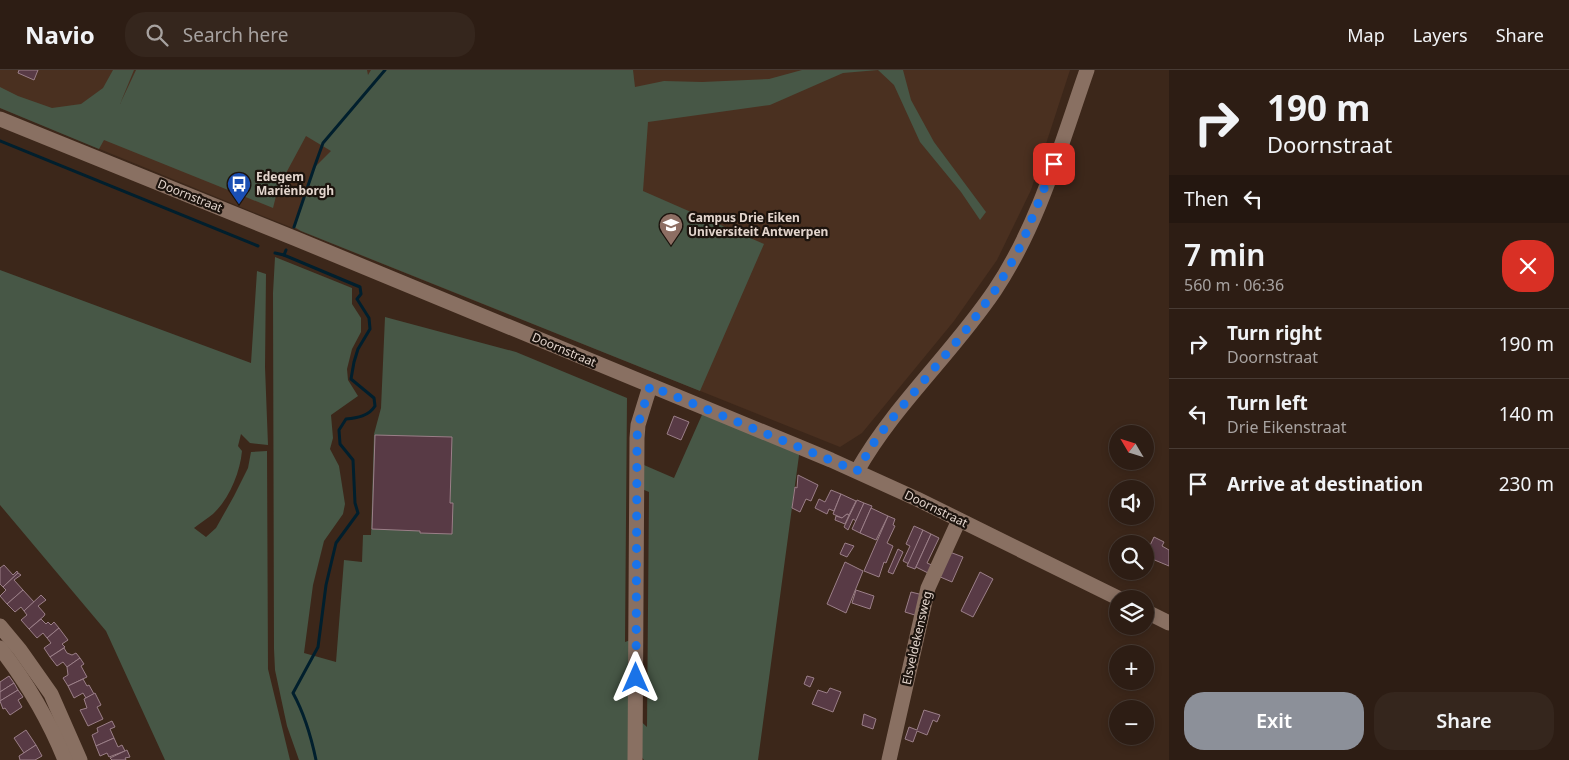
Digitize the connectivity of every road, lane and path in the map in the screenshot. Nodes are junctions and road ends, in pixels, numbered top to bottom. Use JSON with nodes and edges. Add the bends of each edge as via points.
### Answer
{"nodes":[{"id":1,"x":1086,"y":70,"type":"edge"},
{"id":2,"x":0,"y":120,"type":"edge"},
{"id":3,"x":650,"y":386,"type":"junction"},
{"id":4,"x":857,"y":471,"type":"junction"},
{"id":5,"x":959,"y":520,"type":"junction"},
{"id":6,"x":1109,"y":594,"type":"edge"},
{"id":7,"x":1154,"y":616,"type":"edge"},
{"id":8,"x":1169,"y":623,"type":"edge"},
{"id":9,"x":0,"y":626,"type":"edge"},
{"id":10,"x":0,"y":648,"type":"edge"},
{"id":11,"x":65,"y":760,"type":"edge"},
{"id":12,"x":80,"y":760,"type":"edge"},
{"id":13,"x":635,"y":760,"type":"edge"},
{"id":14,"x":889,"y":760,"type":"edge"}],
"edges":[{"from":1,"to":4,"type":"street","via":[[1037,210],[1012,252],[996,289],[890,421]]},
{"from":2,"to":3,"type":"street","name":"Doornstraat"},
{"from":3,"to":4,"type":"street","name":"Doornstraat"},
{"from":3,"to":13,"type":"street","via":[[637,438]]},
{"from":4,"to":5,"type":"street","name":"Doornstraat"},
{"from":5,"to":6,"type":"street","name":"Doornstraat"},
{"from":5,"to":14,"type":"street","name":"Elsveldekensweg","via":[[928,588]]},
{"from":7,"to":8,"type":"street"},
{"from":9,"to":12,"type":"street","via":[[51,694]]},
{"from":10,"to":11,"type":"street","via":[[23,678]]}]}
